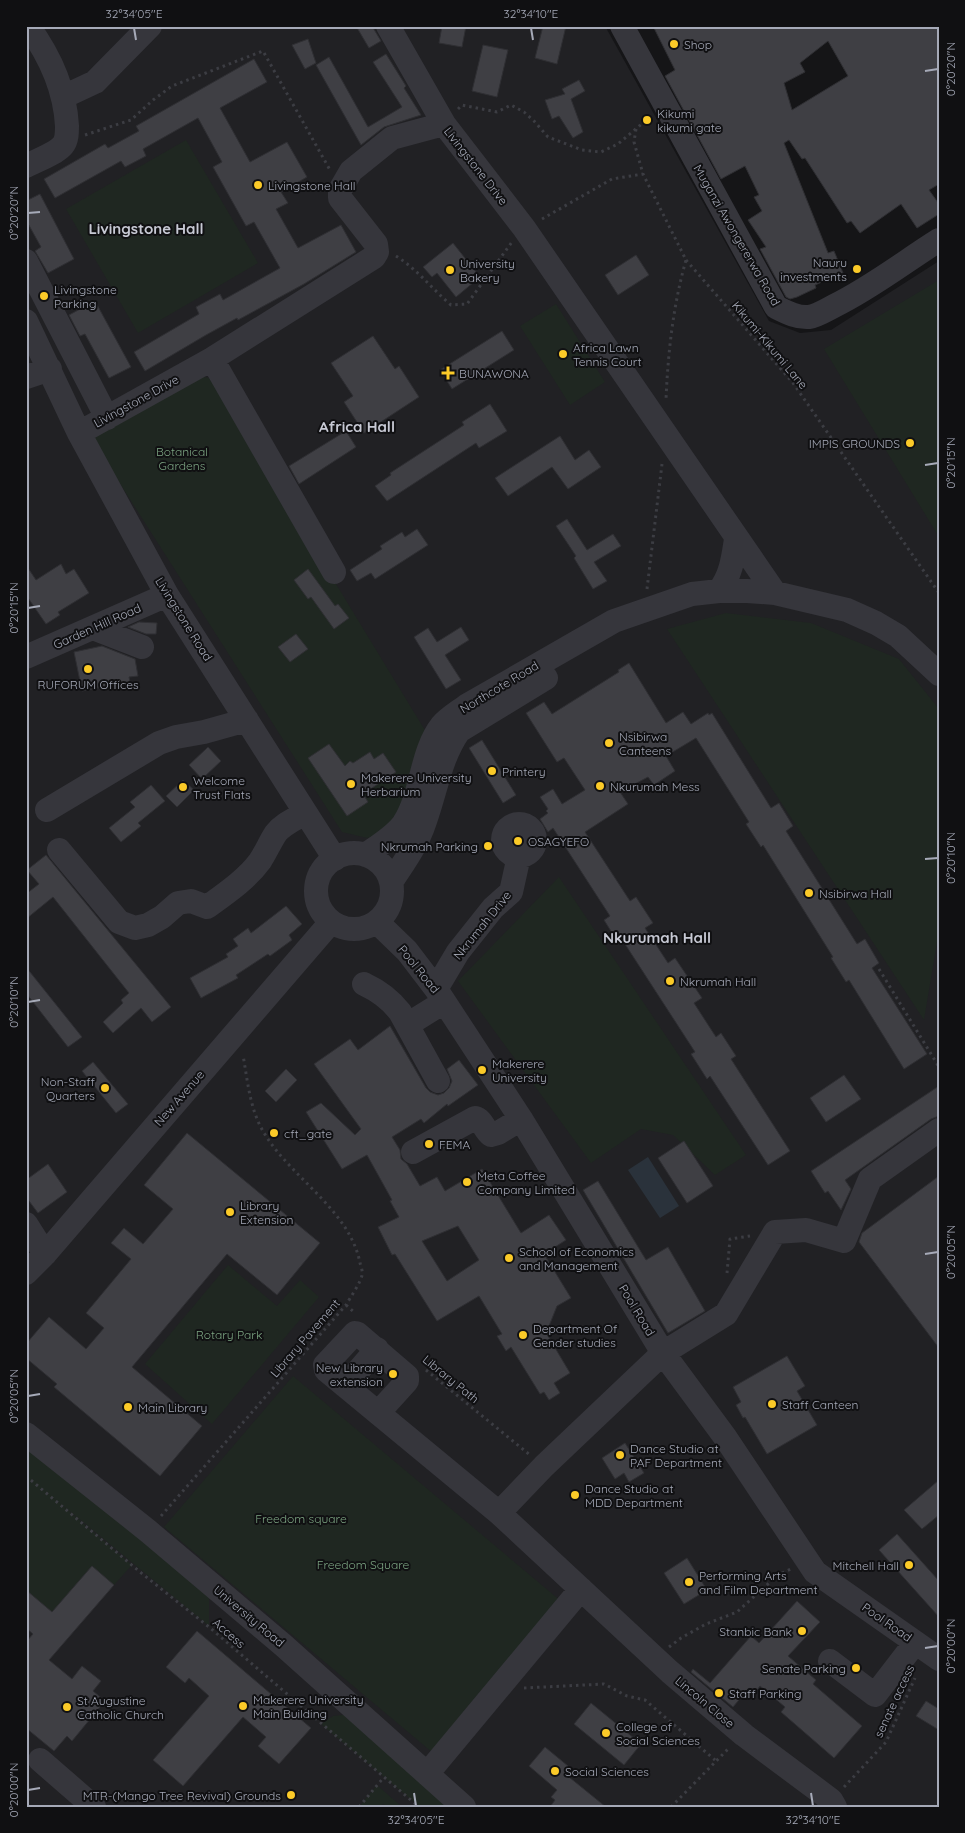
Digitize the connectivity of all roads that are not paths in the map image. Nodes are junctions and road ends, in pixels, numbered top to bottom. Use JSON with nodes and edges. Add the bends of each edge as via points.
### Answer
{"nodes":[{"id":1,"x":28,"y":26,"type":"edge"},
{"id":2,"x":388,"y":26,"type":"edge"},
{"id":3,"x":622,"y":26,"type":"edge"},
{"id":4,"x":144,"y":28,"type":"edge"},
{"id":5,"x":63,"y":97,"type":"junction"},
{"id":6,"x":444,"y":124,"type":"junction"},
{"id":7,"x":26,"y":166,"type":"edge"},
{"id":8,"x":939,"y":240,"type":"edge"},
{"id":9,"x":26,"y":261,"type":"edge"},
{"id":10,"x":26,"y":321,"type":"edge"},
{"id":11,"x":212,"y":359,"type":"junction"},
{"id":12,"x":50,"y":369,"type":"junction"},
{"id":13,"x":26,"y":377,"type":"edge"},
{"id":14,"x":107,"y":418,"type":"junction"},
{"id":15,"x":79,"y":433,"type":"junction"},
{"id":16,"x":736,"y":539,"type":"junction"},
{"id":17,"x":334,"y":572,"type":"dead end"},
{"id":18,"x":719,"y":591,"type":"junction"},
{"id":19,"x":775,"y":593,"type":"junction"},
{"id":20,"x":167,"y":594,"type":"junction"},
{"id":21,"x":644,"y":612,"type":"junction"},
{"id":22,"x":93,"y":628,"type":"junction"},
{"id":23,"x":142,"y":647,"type":"dead end"},
{"id":24,"x":26,"y":657,"type":"edge"},
{"id":25,"x":939,"y":674,"type":"edge"},
{"id":26,"x":247,"y":720,"type":"junction"},
{"id":27,"x":46,"y":810,"type":"dead end"},
{"id":28,"x":305,"y":813,"type":"junction"},
{"id":29,"x":59,"y":850,"type":"dead end"},
{"id":30,"x":365,"y":855,"type":"junction"},
{"id":31,"x":519,"y":856,"type":"dead end"},
{"id":32,"x":335,"y":859,"type":"junction"},
{"id":33,"x":391,"y":882,"type":"junction"},
{"id":34,"x":331,"y":922,"type":"junction"},
{"id":35,"x":377,"y":922,"type":"junction"},
{"id":36,"x":364,"y":984,"type":"dead end"},
{"id":37,"x":440,"y":995,"type":"junction"},
{"id":38,"x":407,"y":1025,"type":"junction"},
{"id":39,"x":438,"y":1082,"type":"dead end"},
{"id":40,"x":521,"y":1119,"type":"junction"},
{"id":41,"x":939,"y":1130,"type":"edge"},
{"id":42,"x":413,"y":1152,"type":"dead end"},
{"id":43,"x":26,"y":1224,"type":"edge"},
{"id":44,"x":45,"y":1254,"type":"junction"},
{"id":45,"x":26,"y":1273,"type":"edge"},
{"id":46,"x":663,"y":1353,"type":"junction"},
{"id":47,"x":378,"y":1414,"type":"junction"},
{"id":48,"x":26,"y":1434,"type":"edge"},
{"id":49,"x":499,"y":1513,"type":"junction"},
{"id":50,"x":580,"y":1590,"type":"junction"},
{"id":51,"x":916,"y":1642,"type":"junction"},
{"id":52,"x":939,"y":1659,"type":"edge"},
{"id":53,"x":830,"y":1660,"type":"dead end"},
{"id":54,"x":40,"y":1760,"type":"dead end"},
{"id":55,"x":427,"y":1774,"type":"junction"},
{"id":56,"x":833,"y":1804,"type":"edge"},
{"id":57,"x":94,"y":1807,"type":"edge"},
{"id":58,"x":464,"y":1807,"type":"edge"}],
"edges":[{"from":1,"to":5,"type":"street","via":[[53,67]]},
{"from":2,"to":6,"type":"street"},
{"from":3,"to":8,"type":"street","name":"Muganzi Awongererwa Road","via":[[776,307],[800,317],[821,313],[850,298]]},
{"from":4,"to":5,"type":"street","via":[[95,82]]},
{"from":5,"to":7,"type":"street","via":[[65,141],[56,150]]},
{"from":6,"to":11,"type":"street","name":"Livingstone Drive","via":[[392,138],[351,171],[340,190],[340,198],[376,244],[374,257]]},
{"from":6,"to":16,"type":"street","name":"Livingstone Drive","via":[[524,228]]},
{"from":9,"to":14,"type":"street"},
{"from":10,"to":12,"type":"street","name":"Livingstone Road"},
{"from":11,"to":14,"type":"street","name":"Livingstone Drive"},
{"from":11,"to":17,"type":"street"},
{"from":12,"to":13,"type":"street"},
{"from":12,"to":15,"type":"street","name":"Livingstone Road"},
{"from":14,"to":15,"type":"street","name":"Livingstone Drive"},
{"from":15,"to":20,"type":"street","name":"Livingstone Road"},
{"from":16,"to":18,"type":"street","via":[[731,570]]},
{"from":16,"to":19,"type":"street","name":"Livingstone Drive"},
{"from":18,"to":19,"type":"street","name":"Northcote Road"},
{"from":18,"to":21,"type":"street","name":"Northcote Road","via":[[692,594]]},
{"from":19,"to":25,"type":"street","name":"Northcote Road","via":[[847,610],[876,623],[898,636]]},
{"from":20,"to":22,"type":"street","name":"Garden Hill Road"},
{"from":20,"to":26,"type":"street","name":"Livingstone Road"},
{"from":21,"to":30,"type":"street","name":"Northcote Road","via":[[614,621],[452,716],[434,739],[413,807],[403,825]]},
{"from":21,"to":33,"type":"street","name":"Northcote Road","via":[[622,634],[458,731],[445,755],[425,823],[408,858]]},
{"from":22,"to":23,"type":"street"},
{"from":22,"to":24,"type":"street","name":"Garden Hill Road"},
{"from":26,"to":27,"type":"street","via":[[159,743]]},
{"from":26,"to":28,"type":"street","name":"Livingstone Road"},
{"from":28,"to":29,"type":"street","via":[[276,833],[250,872],[207,907],[191,901],[178,903],[162,917],[135,928],[119,922]]},
{"from":28,"to":32,"type":"street","name":"Livingstone Road"},
{"from":30,"to":32,"type":"street","via":[[344,855]]},
{"from":30,"to":33,"type":"street","via":[[383,866]]},
{"from":31,"to":37,"type":"street","name":"Nkrumah Drive","via":[[511,892],[493,908],[458,952]]},
{"from":32,"to":34,"type":"street","via":[[323,870],[317,885],[318,902]]},
{"from":33,"to":35,"type":"street","via":[[391,900]]},
{"from":34,"to":35,"type":"street","via":[[349,929]]},
{"from":34,"to":44,"type":"street","name":"New Avenue"},
{"from":35,"to":37,"type":"street","name":"Pool Road","via":[[407,951]]},
{"from":36,"to":38,"type":"street","via":[[392,1002]]},
{"from":37,"to":38,"type":"street"},
{"from":37,"to":40,"type":"street","name":"Pool Road"},
{"from":38,"to":39,"type":"street"},
{"from":40,"to":42,"type":"street","via":[[494,1135],[487,1132],[478,1118],[471,1119]]},
{"from":40,"to":46,"type":"street","name":"Pool Road"},
{"from":41,"to":46,"type":"street","via":[[870,1179],[844,1241],[806,1230],[775,1232],[726,1314]]},
{"from":43,"to":44,"type":"street"},
{"from":44,"to":45,"type":"street","name":"New Avenue"},
{"from":46,"to":49,"type":"street"},
{"from":46,"to":51,"type":"street","name":"Pool Road","via":[[725,1437],[815,1572]]},
{"from":47,"to":47,"type":"street","name":"Lincoln Close","via":[[345,1386],[377,1349],[408,1378]]},
{"from":47,"to":49,"type":"street","name":"Lincoln Close"},
{"from":48,"to":55,"type":"street","name":"University Road","via":[[283,1645]]},
{"from":49,"to":50,"type":"street","name":"Lincoln Close"},
{"from":50,"to":55,"type":"street"},
{"from":50,"to":56,"type":"street","name":"Lincoln Close","via":[[744,1735]]},
{"from":51,"to":52,"type":"street","name":"Pool Road"},
{"from":51,"to":53,"type":"street","via":[[875,1695]]},
{"from":54,"to":57,"type":"street"},
{"from":55,"to":58,"type":"street","name":"University Road"}]}
